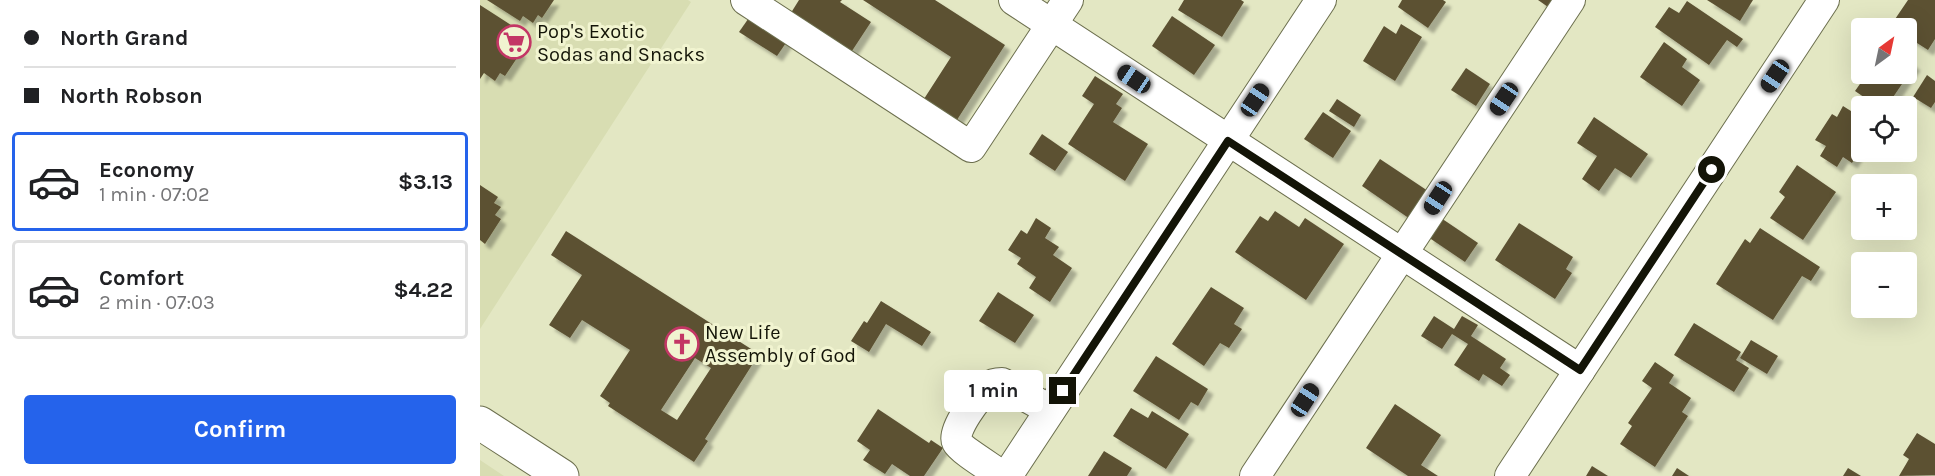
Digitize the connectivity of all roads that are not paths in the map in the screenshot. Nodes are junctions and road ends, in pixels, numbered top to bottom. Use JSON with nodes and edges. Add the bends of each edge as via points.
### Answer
{"nodes":[{"id":1,"x":746,"y":0,"type":"edge"},
{"id":2,"x":1014,"y":0,"type":"edge"},
{"id":3,"x":1068,"y":0,"type":"edge"},
{"id":4,"x":1321,"y":0,"type":"edge"},
{"id":5,"x":1570,"y":0,"type":"edge"},
{"id":6,"x":1824,"y":0,"type":"edge"},
{"id":7,"x":1052,"y":25,"type":"junction"},
{"id":8,"x":1228,"y":141,"type":"junction"},
{"id":9,"x":1401,"y":254,"type":"junction"},
{"id":10,"x":1580,"y":370,"type":"junction"},
{"id":11,"x":1050,"y":410,"type":"junction"},
{"id":12,"x":480,"y":423,"type":"edge"},
{"id":13,"x":562,"y":476,"type":"edge"},
{"id":14,"x":1002,"y":476,"type":"edge"},
{"id":15,"x":1007,"y":476,"type":"edge"},
{"id":16,"x":1255,"y":476,"type":"edge"},
{"id":17,"x":1510,"y":476,"type":"edge"}],
"edges":[{"from":1,"to":7,"type":"street","via":[[971,147]]},
{"from":2,"to":7,"type":"street"},
{"from":3,"to":7,"type":"street"},
{"from":4,"to":8,"type":"street"},
{"from":5,"to":9,"type":"street"},
{"from":6,"to":10,"type":"street"},
{"from":7,"to":8,"type":"street"},
{"from":8,"to":9,"type":"street"},
{"from":8,"to":11,"type":"street"},
{"from":9,"to":10,"type":"street"},
{"from":9,"to":16,"type":"street"},
{"from":10,"to":17,"type":"street"},
{"from":11,"to":14,"type":"street","via":[[1002,383],[995,383],[958,425],[958,444]]},
{"from":11,"to":15,"type":"street"},
{"from":12,"to":13,"type":"main road"}]}
